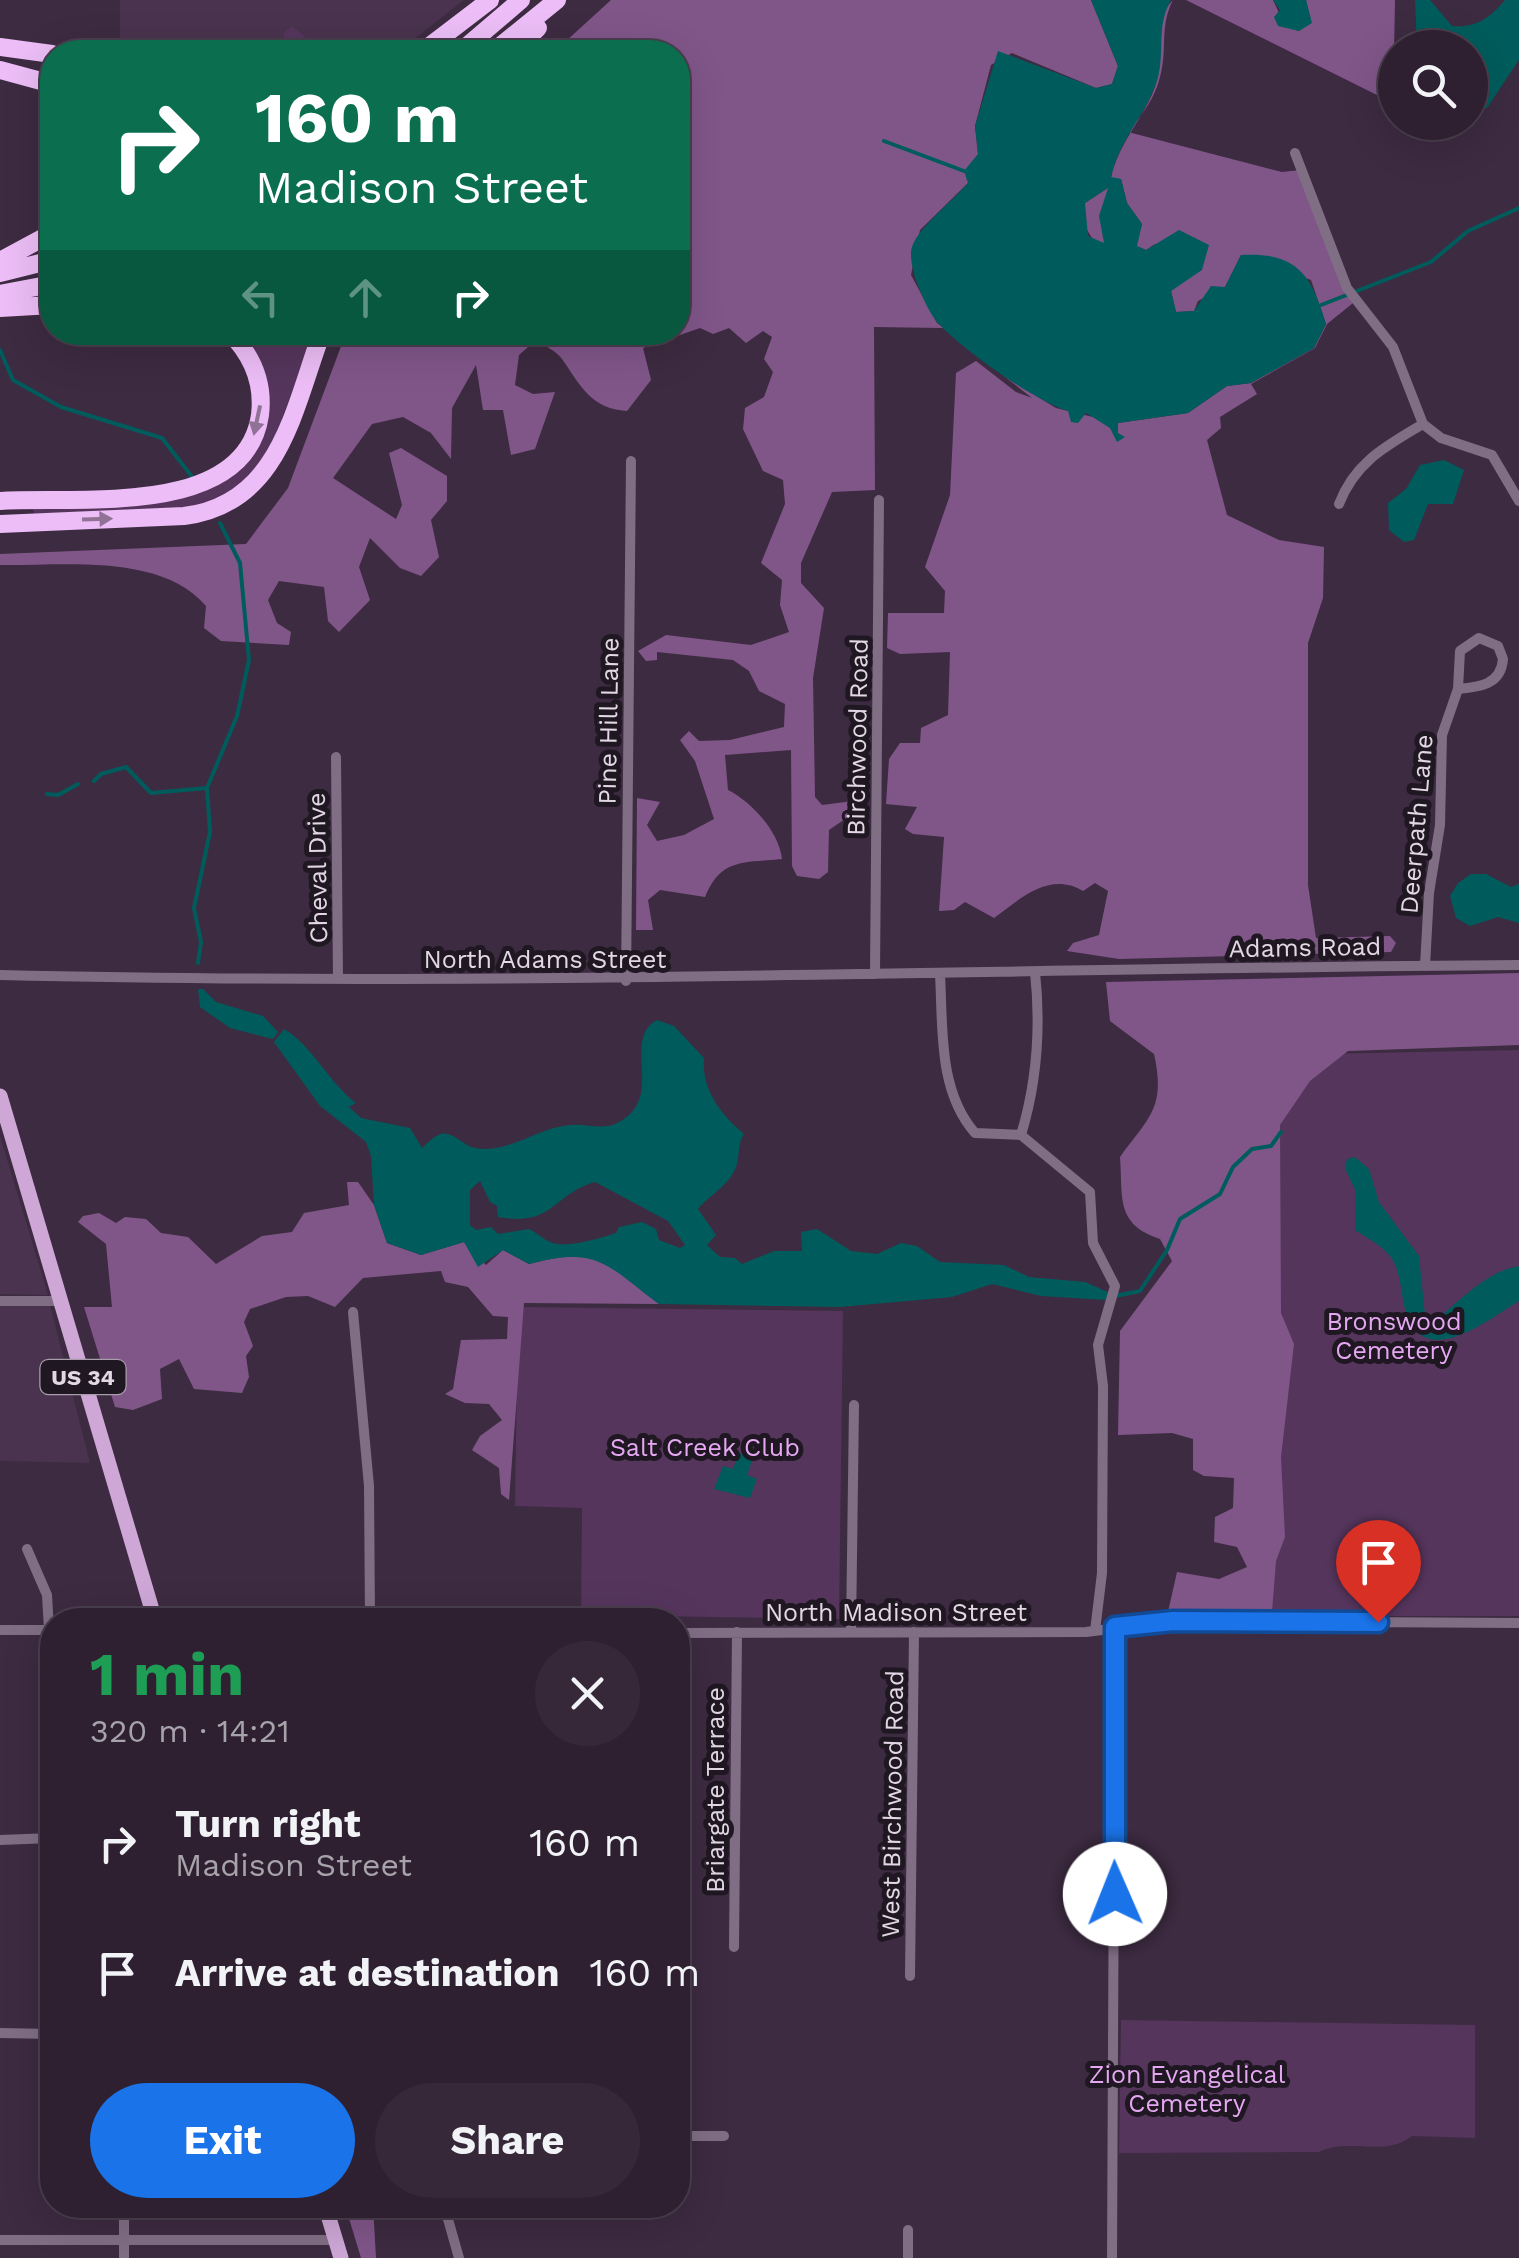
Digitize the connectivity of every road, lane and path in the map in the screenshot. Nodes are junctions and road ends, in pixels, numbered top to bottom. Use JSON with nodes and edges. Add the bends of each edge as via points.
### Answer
{"nodes":[{"id":1,"x":490,"y":0,"type":"edge"},
{"id":2,"x":521,"y":0,"type":"edge"},
{"id":3,"x":557,"y":0,"type":"edge"},
{"id":4,"x":565,"y":0,"type":"edge"},
{"id":5,"x":438,"y":40,"type":"edge"},
{"id":6,"x":474,"y":40,"type":"edge"},
{"id":7,"x":508,"y":40,"type":"edge"},
{"id":8,"x":526,"y":40,"type":"edge"},
{"id":9,"x":0,"y":47,"type":"edge"},
{"id":10,"x":40,"y":52,"type":"edge"},
{"id":11,"x":0,"y":70,"type":"edge"},
{"id":12,"x":40,"y":81,"type":"edge"},
{"id":13,"x":1295,"y":153,"type":"dead end"},
{"id":14,"x":40,"y":239,"type":"edge"},
{"id":15,"x":0,"y":261,"type":"edge"},
{"id":16,"x":40,"y":263,"type":"edge"},
{"id":17,"x":0,"y":273,"type":"edge"},
{"id":18,"x":40,"y":286,"type":"edge"},
{"id":19,"x":0,"y":294,"type":"edge"},
{"id":20,"x":40,"y":306,"type":"edge"},
{"id":21,"x":0,"y":308,"type":"edge"},
{"id":22,"x":239,"y":345,"type":"edge"},
{"id":23,"x":317,"y":345,"type":"edge"},
{"id":24,"x":1423,"y":424,"type":"junction"},
{"id":25,"x":631,"y":461,"type":"dead end"},
{"id":26,"x":0,"y":500,"type":"edge"},
{"id":27,"x":879,"y":500,"type":"dead end"},
{"id":28,"x":1519,"y":501,"type":"edge"},
{"id":29,"x":1339,"y":504,"type":"dead end"},
{"id":30,"x":0,"y":524,"type":"edge"},
{"id":31,"x":1458,"y":689,"type":"junction"},
{"id":32,"x":336,"y":757,"type":"dead end"},
{"id":33,"x":1519,"y":965,"type":"edge"},
{"id":34,"x":1426,"y":966,"type":"junction"},
{"id":35,"x":1090,"y":969,"type":"joint"},
{"id":36,"x":1035,"y":972,"type":"junction"},
{"id":37,"x":875,"y":974,"type":"junction"},
{"id":38,"x":940,"y":974,"type":"junction"},
{"id":39,"x":0,"y":975,"type":"edge"},
{"id":40,"x":338,"y":979,"type":"junction"},
{"id":41,"x":626,"y":981,"type":"junction"},
{"id":42,"x":0,"y":1096,"type":"edge"},
{"id":43,"x":1020,"y":1135,"type":"junction"},
{"id":44,"x":0,"y":1301,"type":"edge"},
{"id":45,"x":61,"y":1301,"type":"junction"},
{"id":46,"x":353,"y":1312,"type":"dead end"},
{"id":47,"x":854,"y":1405,"type":"dead end"},
{"id":48,"x":27,"y":1550,"type":"dead end"},
{"id":49,"x":48,"y":1608,"type":"edge"},
{"id":50,"x":151,"y":1608,"type":"edge"},
{"id":51,"x":370,"y":1608,"type":"edge"},
{"id":52,"x":1519,"y":1622,"type":"edge"},
{"id":53,"x":1115,"y":1627,"type":"junction"},
{"id":54,"x":0,"y":1630,"type":"edge"},
{"id":55,"x":40,"y":1630,"type":"edge"},
{"id":56,"x":1095,"y":1631,"type":"junction"},
{"id":57,"x":736,"y":1632,"type":"junction"},
{"id":58,"x":851,"y":1632,"type":"junction"},
{"id":59,"x":914,"y":1632,"type":"junction"},
{"id":60,"x":690,"y":1633,"type":"edge"},
{"id":61,"x":40,"y":1838,"type":"edge"},
{"id":62,"x":0,"y":1840,"type":"edge"},
{"id":63,"x":734,"y":1948,"type":"dead end"},
{"id":64,"x":910,"y":1976,"type":"dead end"},
{"id":65,"x":0,"y":2034,"type":"edge"},
{"id":66,"x":40,"y":2034,"type":"edge"},
{"id":67,"x":690,"y":2136,"type":"edge"},
{"id":68,"x":724,"y":2136,"type":"dead end"},
{"id":69,"x":124,"y":2218,"type":"edge"},
{"id":70,"x":329,"y":2218,"type":"edge"},
{"id":71,"x":448,"y":2218,"type":"edge"},
{"id":72,"x":908,"y":2230,"type":"dead end"},
{"id":73,"x":0,"y":2240,"type":"edge"},
{"id":74,"x":124,"y":2240,"type":"junction"},
{"id":75,"x":335,"y":2240,"type":"junction"},
{"id":76,"x":124,"y":2258,"type":"edge"},
{"id":77,"x":341,"y":2258,"type":"edge"},
{"id":78,"x":460,"y":2258,"type":"edge"},
{"id":79,"x":908,"y":2258,"type":"edge"},
{"id":80,"x":1112,"y":2258,"type":"edge"}],
"edges":[{"from":1,"to":5,"type":"highway"},
{"from":2,"to":6,"type":"highway"},
{"from":3,"to":7,"type":"highway"},
{"from":4,"to":8,"type":"highway"},
{"from":9,"to":10,"type":"highway"},
{"from":11,"to":12,"type":"highway"},
{"from":13,"to":24,"type":"street","via":[[1349,292],[1394,347]]},
{"from":14,"to":15,"type":"highway"},
{"from":16,"to":17,"type":"highway"},
{"from":18,"to":19,"type":"highway"},
{"from":20,"to":21,"type":"highway"},
{"from":22,"to":26,"type":"highway","one_way":true,"via":[[254,366],[261,398],[253,437],[229,470],[208,484],[159,494]]},
{"from":30,"to":23,"type":"highway","one_way":true,"via":[[184,516],[236,501],[272,464]]},
{"from":24,"to":28,"type":"street","via":[[1441,438],[1492,455]]},
{"from":24,"to":29,"type":"street","via":[[1368,457]]},
{"from":25,"to":41,"type":"street","name":"Pine Hill Lane"},
{"from":27,"to":37,"type":"street","name":"Birchwood Road"},
{"from":31,"to":31,"type":"street","name":"Deerpath Lane","via":[[1460,650],[1479,638],[1498,646],[1503,660],[1496,678]]},
{"from":31,"to":34,"type":"street","name":"Deerpath Lane","via":[[1442,734]]},
{"from":32,"to":40,"type":"street","name":"Cheval Drive"},
{"from":33,"to":34,"type":"street","name":"Adams Road"},
{"from":34,"to":35,"type":"street","name":"Adams Road"},
{"from":35,"to":36,"type":"street","name":"North Adams Street"},
{"from":36,"to":38,"type":"street","name":"North Adams Street"},
{"from":36,"to":43,"type":"street","via":[[1037,1044]]},
{"from":37,"to":38,"type":"street","name":"North Adams Street"},
{"from":37,"to":41,"type":"street","name":"North Adams Street"},
{"from":38,"to":43,"type":"street","via":[[956,1111],[975,1134]]},
{"from":39,"to":40,"type":"street","name":"North Adams Street"},
{"from":40,"to":41,"type":"street","name":"North Adams Street"},
{"from":42,"to":45,"type":"main road","number":"US 34"},
{"from":43,"to":56,"type":"street","via":[[1090,1192],[1093,1243],[1115,1286],[1098,1344],[1102,1573]]},
{"from":44,"to":45,"type":"street"},
{"from":45,"to":50,"type":"main road","number":"US 34"},
{"from":46,"to":51,"type":"street","via":[[369,1486]]},
{"from":47,"to":58,"type":"street"},
{"from":48,"to":49,"type":"street"},
{"from":52,"to":53,"type":"street","name":"North Madison Street","via":[[1173,1621]]},
{"from":53,"to":56,"type":"street","name":"North Madison Street"},
{"from":53,"to":80,"type":"street"},
{"from":54,"to":55,"type":"street"},
{"from":56,"to":59,"type":"street","name":"North Madison Street"},
{"from":57,"to":58,"type":"street","name":"North Madison Street"},
{"from":57,"to":60,"type":"street","name":"North Madison Street"},
{"from":57,"to":63,"type":"street","name":"Briargate Terrace"},
{"from":58,"to":59,"type":"street","name":"North Madison Street"},
{"from":59,"to":64,"type":"street","name":"West Birchwood Road"},
{"from":61,"to":62,"type":"street"},
{"from":65,"to":66,"type":"street"},
{"from":67,"to":68,"type":"street"},
{"from":69,"to":74,"type":"street"},
{"from":70,"to":75,"type":"main road"},
{"from":71,"to":78,"type":"street"},
{"from":72,"to":79,"type":"street"},
{"from":73,"to":74,"type":"street"},
{"from":74,"to":75,"type":"street"},
{"from":74,"to":76,"type":"street"},
{"from":75,"to":77,"type":"main road"}]}
